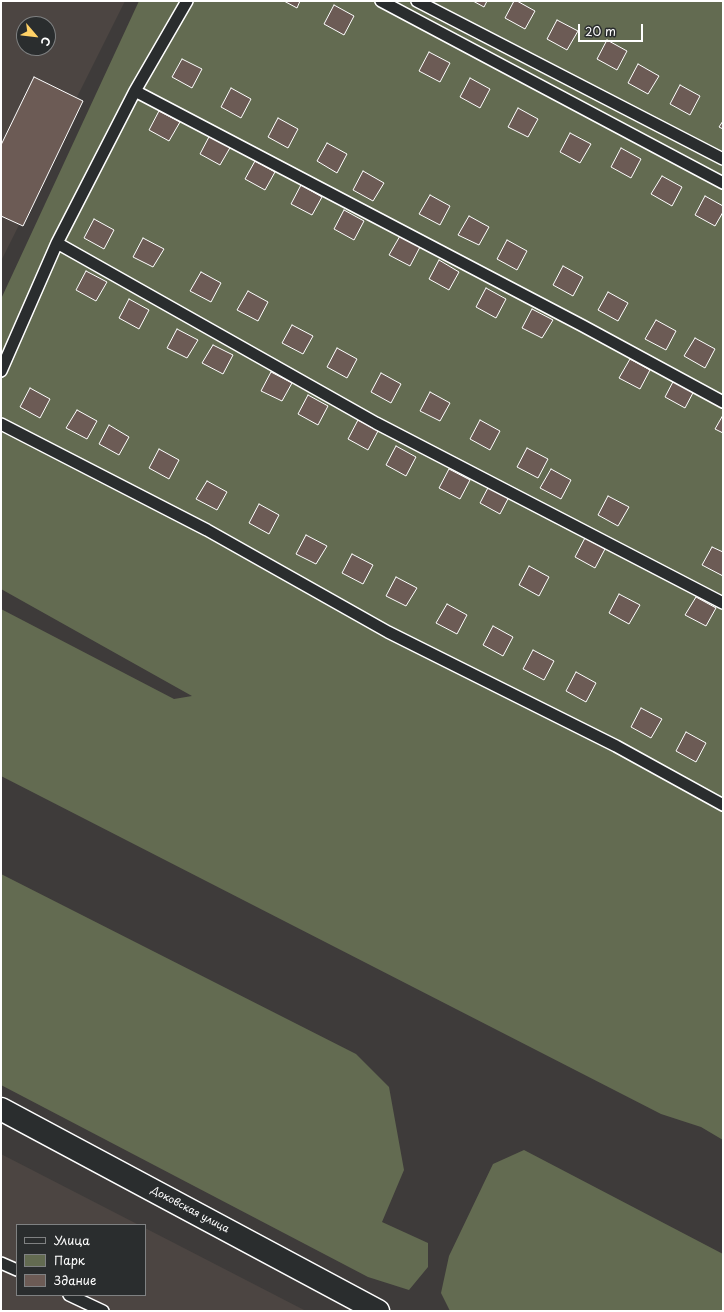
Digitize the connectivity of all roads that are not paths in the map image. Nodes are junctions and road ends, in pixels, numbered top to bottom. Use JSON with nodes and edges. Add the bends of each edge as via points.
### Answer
{"nodes":[{"id":1,"x":187,"y":1,"type":"edge"},
{"id":2,"x":381,"y":1,"type":"edge"},
{"id":3,"x":417,"y":1,"type":"edge"},
{"id":4,"x":135,"y":91,"type":"junction"},
{"id":5,"x":723,"y":159,"type":"edge"},
{"id":6,"x":723,"y":183,"type":"edge"},
{"id":7,"x":56,"y":243,"type":"junction"},
{"id":8,"x":1,"y":372,"type":"edge"},
{"id":9,"x":723,"y":402,"type":"edge"},
{"id":10,"x":1,"y":424,"type":"edge"},
{"id":11,"x":723,"y":603,"type":"edge"},
{"id":12,"x":723,"y":805,"type":"edge"},
{"id":13,"x":1,"y":1109,"type":"edge"},
{"id":14,"x":1,"y":1263,"type":"edge"},
{"id":15,"x":16,"y":1270,"type":"edge"},
{"id":16,"x":71,"y":1296,"type":"edge"},
{"id":17,"x":103,"y":1311,"type":"edge"},
{"id":18,"x":378,"y":1311,"type":"edge"}],
"edges":[{"from":1,"to":4,"type":"lane"},
{"from":2,"to":6,"type":"lane"},
{"from":3,"to":5,"type":"lane"},
{"from":4,"to":7,"type":"lane"},
{"from":4,"to":9,"type":"lane"},
{"from":7,"to":8,"type":"lane"},
{"from":7,"to":11,"type":"lane","via":[[376,423]]},
{"from":10,"to":12,"type":"lane","via":[[207,530],[388,632],[616,746]]},
{"from":13,"to":18,"type":"main road","name":"Доковская улица"},
{"from":14,"to":15,"type":"lane"},
{"from":16,"to":17,"type":"lane"}]}
